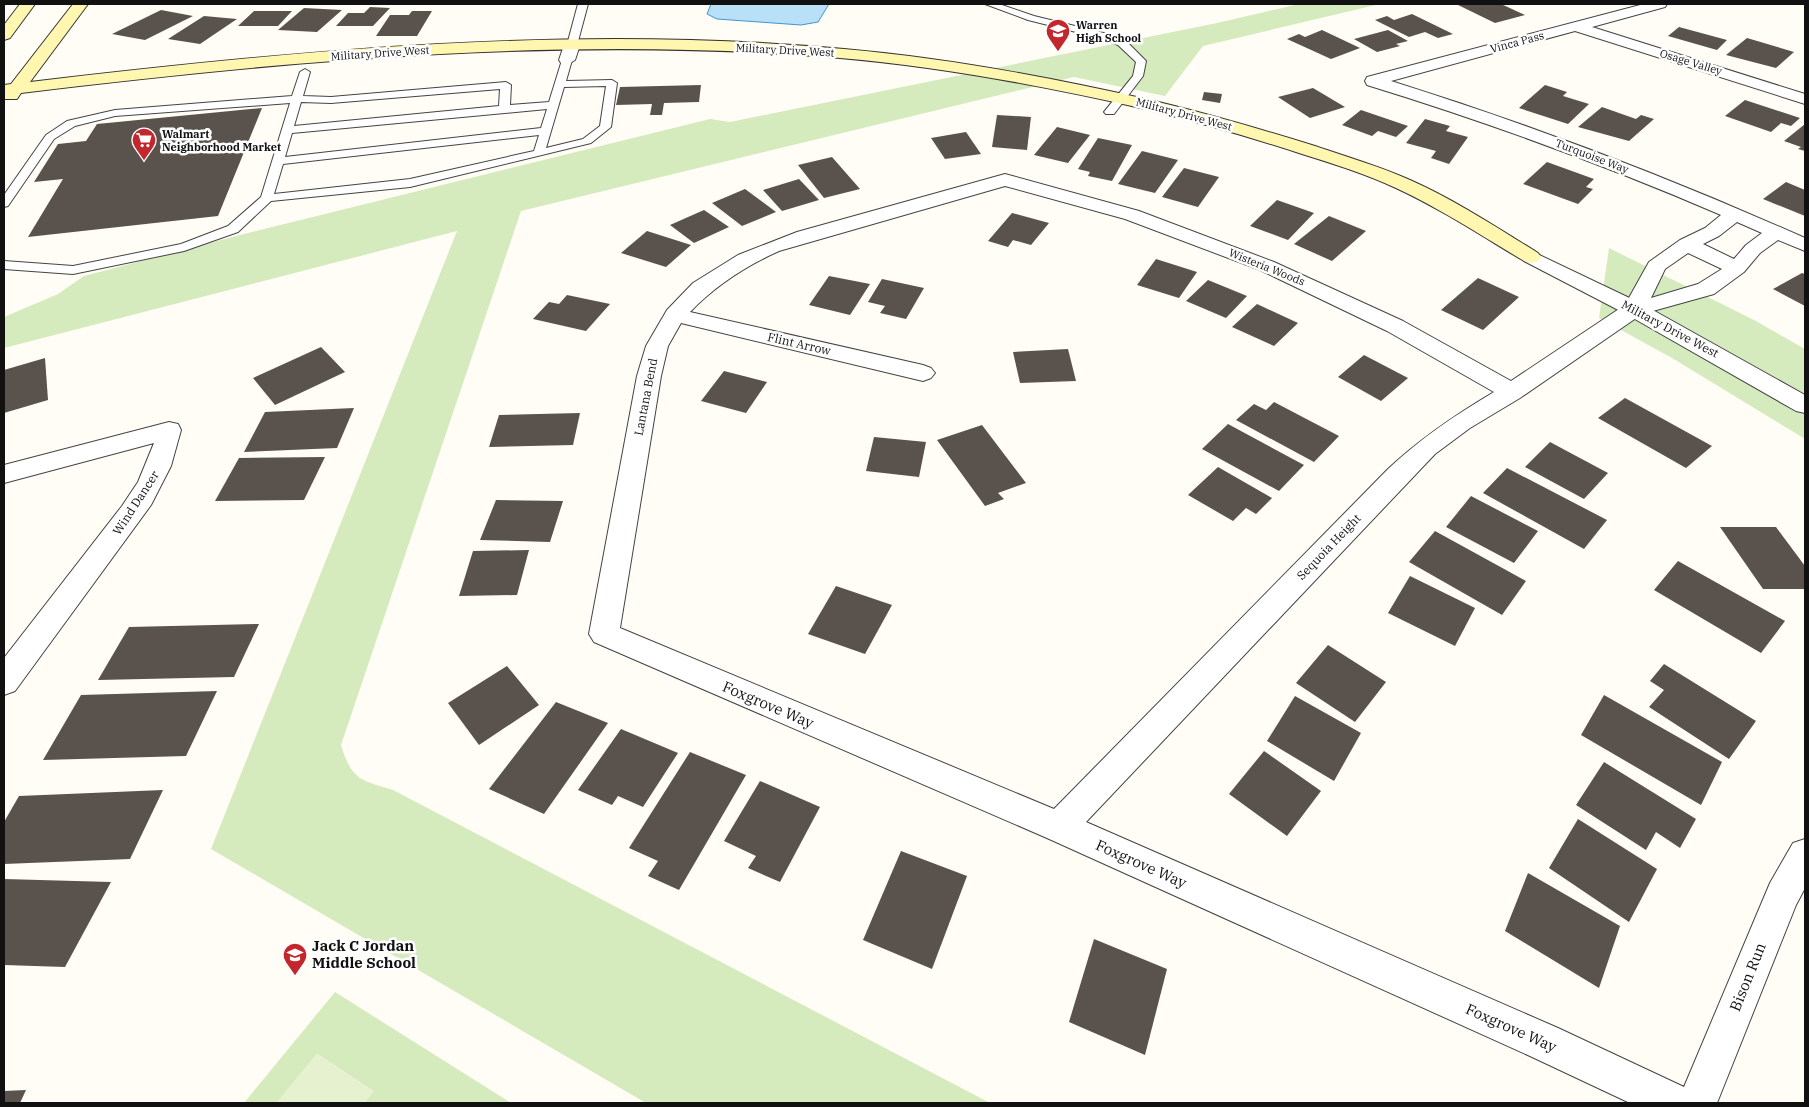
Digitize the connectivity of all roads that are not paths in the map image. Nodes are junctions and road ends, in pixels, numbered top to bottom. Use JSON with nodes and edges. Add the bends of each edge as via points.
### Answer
{"nodes":[{"id":1,"x":28,"y":4,"type":"edge"},
{"id":2,"x":81,"y":4,"type":"edge"},
{"id":3,"x":583,"y":4,"type":"edge"},
{"id":4,"x":1660,"y":4,"type":"edge"},
{"id":5,"x":997,"y":5,"type":"edge"},
{"id":6,"x":1577,"y":27,"type":"junction"},
{"id":7,"x":4,"y":36,"type":"edge"},
{"id":8,"x":569,"y":52,"type":"junction"},
{"id":9,"x":305,"y":72,"type":"junction"},
{"id":10,"x":1374,"y":82,"type":"joint"},
{"id":11,"x":560,"y":84,"type":"junction"},
{"id":12,"x":10,"y":89,"type":"edge"},
{"id":13,"x":297,"y":99,"type":"junction"},
{"id":14,"x":1805,"y":99,"type":"edge"},
{"id":15,"x":4,"y":104,"type":"edge"},
{"id":16,"x":553,"y":105,"type":"junction"},
{"id":17,"x":1116,"y":105,"type":"junction"},
{"id":18,"x":504,"y":109,"type":"junction"},
{"id":19,"x":288,"y":130,"type":"junction"},
{"id":20,"x":545,"y":131,"type":"junction"},
{"id":21,"x":539,"y":153,"type":"junction"},
{"id":22,"x":278,"y":162,"type":"junction"},
{"id":23,"x":1323,"y":174,"type":"dead end"},
{"id":24,"x":1006,"y":180,"type":"joint"},
{"id":25,"x":267,"y":198,"type":"junction"},
{"id":26,"x":1397,"y":201,"type":"dead end"},
{"id":27,"x":4,"y":203,"type":"edge"},
{"id":28,"x":1734,"y":214,"type":"junction"},
{"id":29,"x":1776,"y":232,"type":"junction"},
{"id":30,"x":1687,"y":244,"type":"junction"},
{"id":31,"x":1805,"y":245,"type":"edge"},
{"id":32,"x":1531,"y":257,"type":"junction"},
{"id":33,"x":4,"y":265,"type":"edge"},
{"id":34,"x":1737,"y":268,"type":"junction"},
{"id":35,"x":1634,"y":309,"type":"junction"},
{"id":36,"x":675,"y":315,"type":"junction"},
{"id":37,"x":923,"y":373,"type":"dead end"},
{"id":38,"x":1512,"y":392,"type":"junction"},
{"id":39,"x":1805,"y":405,"type":"edge"},
{"id":40,"x":4,"y":474,"type":"edge"},
{"id":41,"x":604,"y":634,"type":"joint"},
{"id":42,"x":4,"y":682,"type":"edge"},
{"id":43,"x":1059,"y":828,"type":"junction"},
{"id":44,"x":1805,"y":854,"type":"edge"},
{"id":45,"x":1673,"y":1103,"type":"edge"},
{"id":46,"x":1697,"y":1103,"type":"edge"}],
"edges":[{"from":1,"to":7,"type":"main road"},
{"from":2,"to":12,"type":"main road"},
{"from":3,"to":8,"type":"lane"},
{"from":4,"to":6,"type":"street","name":"Vinca Pass"},
{"from":5,"to":17,"type":"lane","via":[[1031,18],[1122,43],[1141,61],[1138,76]]},
{"from":6,"to":10,"type":"street","name":"Vinca Pass"},
{"from":6,"to":14,"type":"street","name":"Osage Valley"},
{"from":8,"to":9,"type":"main road","name":"Military Drive West"},
{"from":8,"to":11,"type":"lane"},
{"from":8,"to":12,"type":"main road","name":"Military Drive West","via":[[402,50],[232,64]]},
{"from":8,"to":17,"type":"main road","name":"Military Drive West","via":[[865,70]]},
{"from":9,"to":13,"type":"lane"},
{"from":9,"to":15,"type":"main road","name":"Military Drive West"},
{"from":10,"to":28,"type":"street","name":"Turquoise Way","via":[[1530,132]]},
{"from":11,"to":16,"type":"lane"},
{"from":11,"to":21,"type":"lane","via":[[612,83],[605,127],[586,141]]},
{"from":12,"to":15,"type":"main road"},
{"from":13,"to":18,"type":"lane","via":[[331,100],[506,85]]},
{"from":13,"to":19,"type":"lane"},
{"from":13,"to":27,"type":"lane","via":[[115,113],[71,122],[50,137]]},
{"from":16,"to":18,"type":"lane"},
{"from":16,"to":20,"type":"lane"},
{"from":17,"to":23,"type":"main road","name":"Military Drive West"},
{"from":17,"to":32,"type":"main road","name":"Military Drive West","via":[[1200,117],[1387,177],[1449,207]]},
{"from":18,"to":19,"type":"lane"},
{"from":19,"to":22,"type":"lane"},
{"from":20,"to":21,"type":"lane"},
{"from":20,"to":22,"type":"lane"},
{"from":21,"to":25,"type":"lane","via":[[410,183]]},
{"from":22,"to":25,"type":"lane"},
{"from":24,"to":36,"type":"street","name":"Lantana Bend","via":[[772,246],[720,274]]},
{"from":24,"to":38,"type":"street","name":"Wisteria Woods","via":[[1132,215],[1267,266],[1395,326]]},
{"from":25,"to":33,"type":"lane","via":[[233,229],[184,246],[72,270]]},
{"from":26,"to":32,"type":"main road","name":"Military Drive West"},
{"from":28,"to":29,"type":"street","name":"Turquoise Way"},
{"from":28,"to":30,"type":"street","name":"Sequoia Height","via":[[1712,232]]},
{"from":29,"to":31,"type":"street","name":"Turquoise Way"},
{"from":29,"to":34,"type":"street","name":"Sequoia Height","via":[[1753,249]]},
{"from":30,"to":34,"type":"street"},
{"from":30,"to":35,"type":"street","name":"Sequoia Height","via":[[1656,266]]},
{"from":32,"to":35,"type":"street","name":"Military Drive West"},
{"from":34,"to":35,"type":"street","name":"Sequoia Height","via":[[1706,289]]},
{"from":35,"to":38,"type":"street","name":"Sequoia Height"},
{"from":35,"to":39,"type":"street","name":"Military Drive West"},
{"from":36,"to":37,"type":"street","name":"Flint Arrow"},
{"from":36,"to":41,"type":"street","name":"Lantana Bend","via":[[657,346],[649,376]]},
{"from":38,"to":43,"type":"street","name":"Sequoia Height","via":[[1426,448]]},
{"from":40,"to":42,"type":"street","name":"Wind Dancer","via":[[169,430],[165,452],[154,479],[133,513]]},
{"from":41,"to":43,"type":"street","name":"Foxgrove Way"},
{"from":43,"to":45,"type":"street","name":"Foxgrove Way","via":[[1544,1042]]},
{"from":44,"to":46,"type":"street","name":"Bison Run","via":[[1782,895]]}]}
